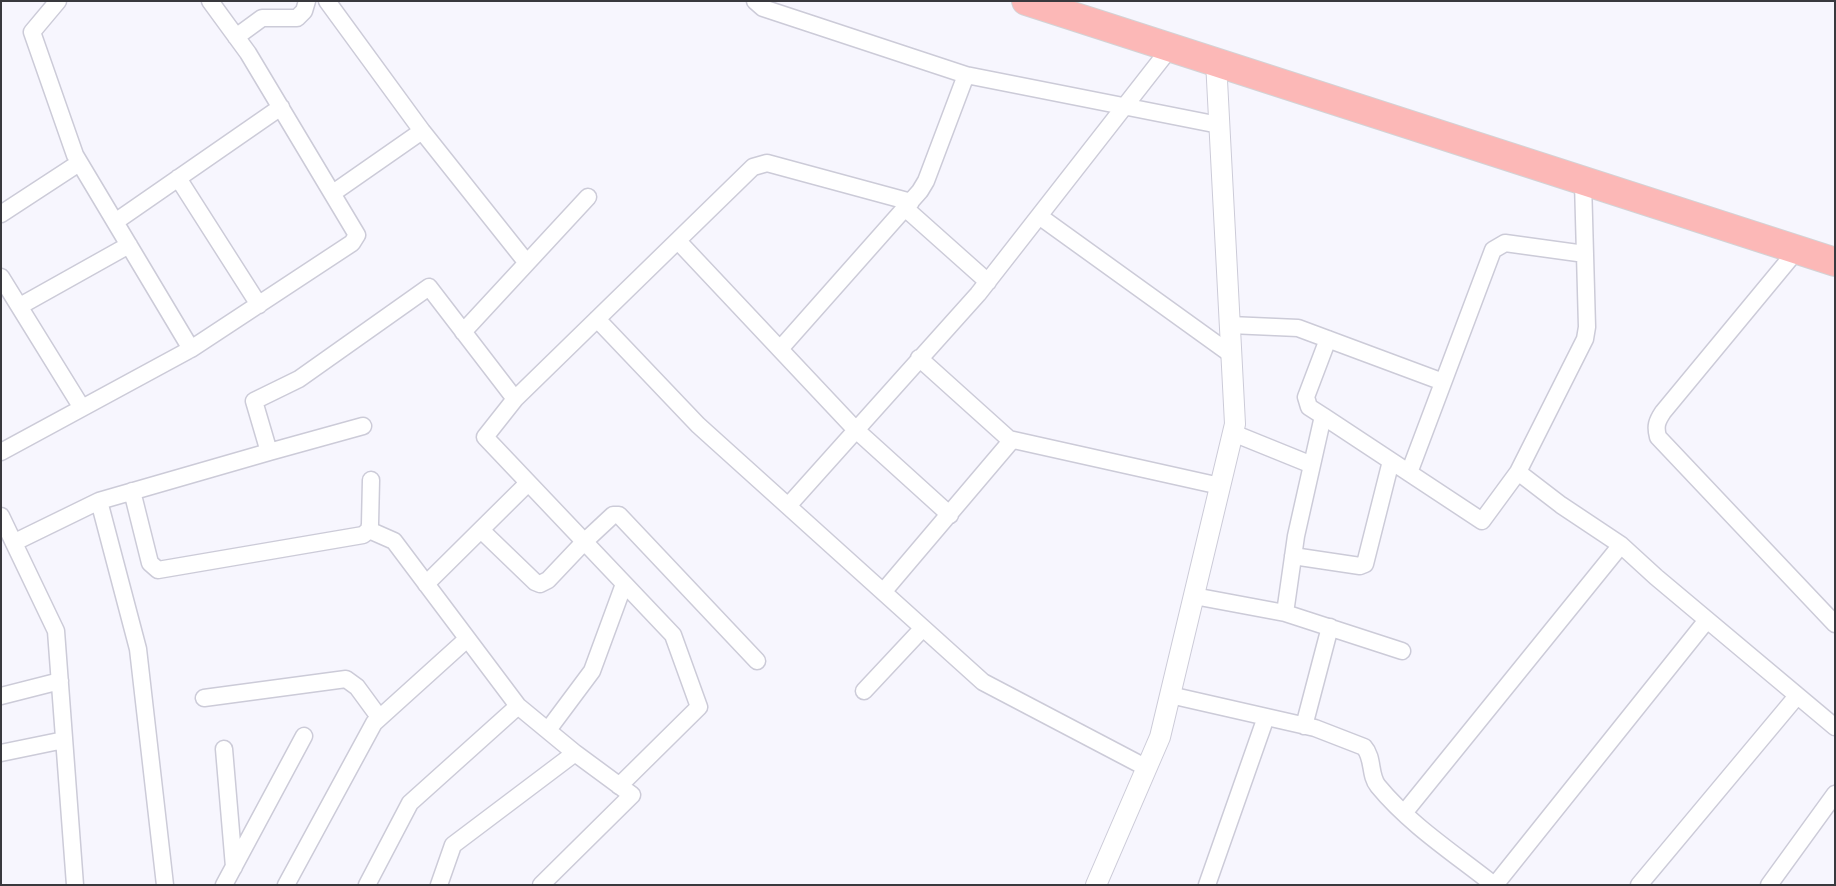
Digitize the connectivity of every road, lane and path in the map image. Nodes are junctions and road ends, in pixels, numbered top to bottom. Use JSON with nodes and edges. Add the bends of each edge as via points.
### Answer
{"nodes":[{"id":1,"x":58,"y":1,"type":"edge"},
{"id":2,"x":210,"y":1,"type":"edge"},
{"id":3,"x":307,"y":1,"type":"edge"},
{"id":4,"x":327,"y":1,"type":"edge"},
{"id":5,"x":755,"y":1,"type":"edge"},
{"id":6,"x":1026,"y":1,"type":"edge"},
{"id":7,"x":236,"y":37,"type":"junction"},
{"id":8,"x":1170,"y":47,"type":"junction"},
{"id":9,"x":1216,"y":61,"type":"junction"},
{"id":10,"x":966,"y":75,"type":"junction"},
{"id":11,"x":1125,"y":105,"type":"junction"},
{"id":12,"x":281,"y":106,"type":"junction"},
{"id":13,"x":1219,"y":125,"type":"junction"},
{"id":14,"x":422,"y":131,"type":"junction"},
{"id":15,"x":79,"y":163,"type":"junction"},
{"id":16,"x":178,"y":178,"type":"junction"},
{"id":17,"x":1583,"y":182,"type":"junction"},
{"id":18,"x":334,"y":193,"type":"junction"},
{"id":19,"x":588,"y":197,"type":"dead end"},
{"id":20,"x":908,"y":205,"type":"junction"},
{"id":21,"x":1,"y":214,"type":"edge"},
{"id":22,"x":1039,"y":216,"type":"junction"},
{"id":23,"x":115,"y":222,"type":"junction"},
{"id":24,"x":678,"y":241,"type":"junction"},
{"id":25,"x":129,"y":245,"type":"junction"},
{"id":26,"x":1797,"y":250,"type":"junction"},
{"id":27,"x":1585,"y":254,"type":"junction"},
{"id":28,"x":1835,"y":262,"type":"edge"},
{"id":29,"x":527,"y":263,"type":"junction"},
{"id":30,"x":1,"y":276,"type":"edge"},
{"id":31,"x":988,"y":282,"type":"junction"},
{"id":32,"x":259,"y":305,"type":"junction"},
{"id":33,"x":20,"y":306,"type":"junction"},
{"id":34,"x":597,"y":319,"type":"junction"},
{"id":35,"x":1230,"y":325,"type":"junction"},
{"id":36,"x":463,"y":332,"type":"junction"},
{"id":37,"x":1328,"y":339,"type":"junction"},
{"id":38,"x":191,"y":349,"type":"junction"},
{"id":39,"x":780,"y":349,"type":"junction"},
{"id":40,"x":1232,"y":355,"type":"junction"},
{"id":41,"x":920,"y":358,"type":"junction"},
{"id":42,"x":1443,"y":382,"type":"junction"},
{"id":43,"x":515,"y":399,"type":"junction"},
{"id":44,"x":82,"y":408,"type":"junction"},
{"id":45,"x":1323,"y":416,"type":"junction"},
{"id":46,"x":363,"y":426,"type":"dead end"},
{"id":47,"x":856,"y":430,"type":"junction"},
{"id":48,"x":1233,"y":433,"type":"junction"},
{"id":49,"x":1012,"y":440,"type":"junction"},
{"id":50,"x":1,"y":452,"type":"edge"},
{"id":51,"x":269,"y":452,"type":"junction"},
{"id":52,"x":1391,"y":460,"type":"junction"},
{"id":53,"x":1312,"y":465,"type":"junction"},
{"id":54,"x":1518,"y":472,"type":"junction"},
{"id":55,"x":1409,"y":473,"type":"junction"},
{"id":56,"x":371,"y":480,"type":"dead end"},
{"id":57,"x":528,"y":483,"type":"junction"},
{"id":58,"x":1220,"y":486,"type":"junction"},
{"id":59,"x":132,"y":491,"type":"junction"},
{"id":60,"x":99,"y":500,"type":"junction"},
{"id":61,"x":788,"y":506,"type":"junction"},
{"id":62,"x":950,"y":515,"type":"junction"},
{"id":63,"x":1,"y":516,"type":"edge"},
{"id":64,"x":369,"y":530,"type":"junction"},
{"id":65,"x":481,"y":530,"type":"junction"},
{"id":66,"x":15,"y":542,"type":"junction"},
{"id":67,"x":584,"y":542,"type":"junction"},
{"id":68,"x":1621,"y":545,"type":"junction"},
{"id":69,"x":1293,"y":556,"type":"junction"},
{"id":70,"x":426,"y":584,"type":"junction"},
{"id":71,"x":624,"y":584,"type":"junction"},
{"id":72,"x":883,"y":592,"type":"junction"},
{"id":73,"x":1194,"y":596,"type":"junction"},
{"id":74,"x":1285,"y":613,"type":"junction"},
{"id":75,"x":1707,"y":620,"type":"junction"},
{"id":76,"x":1835,"y":624,"type":"edge"},
{"id":77,"x":1330,"y":627,"type":"junction"},
{"id":78,"x":924,"y":628,"type":"junction"},
{"id":79,"x":468,"y":639,"type":"junction"},
{"id":80,"x":1402,"y":651,"type":"dead end"},
{"id":81,"x":757,"y":661,"type":"dead end"},
{"id":82,"x":60,"y":681,"type":"junction"},
{"id":83,"x":864,"y":691,"type":"dead end"},
{"id":84,"x":1170,"y":695,"type":"junction"},
{"id":85,"x":1,"y":696,"type":"edge"},
{"id":86,"x":1797,"y":696,"type":"junction"},
{"id":87,"x":204,"y":698,"type":"dead end"},
{"id":88,"x":518,"y":706,"type":"junction"},
{"id":89,"x":379,"y":717,"type":"junction"},
{"id":90,"x":1266,"y":717,"type":"junction"},
{"id":91,"x":1304,"y":726,"type":"junction"},
{"id":92,"x":1835,"y":727,"type":"edge"},
{"id":93,"x":548,"y":730,"type":"junction"},
{"id":94,"x":304,"y":736,"type":"dead end"},
{"id":95,"x":64,"y":740,"type":"junction"},
{"id":96,"x":224,"y":750,"type":"dead end"},
{"id":97,"x":1,"y":753,"type":"edge"},
{"id":98,"x":575,"y":753,"type":"junction"},
{"id":99,"x":1145,"y":767,"type":"junction"},
{"id":100,"x":619,"y":786,"type":"junction"},
{"id":101,"x":1835,"y":794,"type":"edge"},
{"id":102,"x":1404,"y":813,"type":"junction"},
{"id":103,"x":234,"y":867,"type":"junction"},
{"id":104,"x":75,"y":885,"type":"edge"},
{"id":105,"x":165,"y":885,"type":"edge"},
{"id":106,"x":224,"y":885,"type":"edge"},
{"id":107,"x":286,"y":885,"type":"edge"},
{"id":108,"x":367,"y":885,"type":"edge"},
{"id":109,"x":439,"y":885,"type":"edge"},
{"id":110,"x":541,"y":885,"type":"edge"},
{"id":111,"x":1096,"y":885,"type":"edge"},
{"id":112,"x":1207,"y":885,"type":"edge"},
{"id":113,"x":1494,"y":885,"type":"edge"},
{"id":114,"x":1639,"y":885,"type":"edge"},
{"id":115,"x":1769,"y":885,"type":"edge"}],
"edges":[{"from":1,"to":15,"type":"street","via":[[32,32]]},
{"from":2,"to":7,"type":"street"},
{"from":3,"to":7,"type":"street","via":[[297,18],[262,18]]},
{"from":4,"to":14,"type":"street"},
{"from":5,"to":10,"type":"street","via":[[763,8]]},
{"from":6,"to":8,"type":"highway"},
{"from":7,"to":12,"type":"street"},
{"from":8,"to":9,"type":"highway"},
{"from":8,"to":11,"type":"street"},
{"from":9,"to":13,"type":"street"},
{"from":9,"to":17,"type":"highway"},
{"from":10,"to":11,"type":"street"},
{"from":10,"to":20,"type":"street","via":[[926,181]]},
{"from":11,"to":13,"type":"street"},
{"from":11,"to":22,"type":"street"},
{"from":12,"to":16,"type":"street"},
{"from":12,"to":18,"type":"street"},
{"from":13,"to":35,"type":"street"},
{"from":14,"to":18,"type":"street"},
{"from":14,"to":29,"type":"street"},
{"from":15,"to":21,"type":"street"},
{"from":15,"to":23,"type":"street"},
{"from":16,"to":23,"type":"street"},
{"from":16,"to":32,"type":"street"},
{"from":17,"to":26,"type":"highway"},
{"from":17,"to":27,"type":"street"},
{"from":18,"to":32,"type":"street","via":[[357,232],[356,239]]},
{"from":19,"to":29,"type":"street"},
{"from":20,"to":24,"type":"street","via":[[767,162],[760,163]]},
{"from":20,"to":31,"type":"street"},
{"from":20,"to":39,"type":"street"},
{"from":22,"to":31,"type":"street"},
{"from":22,"to":40,"type":"street"},
{"from":23,"to":25,"type":"street"},
{"from":24,"to":34,"type":"street"},
{"from":24,"to":39,"type":"street"},
{"from":25,"to":33,"type":"street"},
{"from":25,"to":38,"type":"street"},
{"from":26,"to":28,"type":"highway"},
{"from":26,"to":76,"type":"street","via":[[1663,412],[1655,429],[1658,437]]},
{"from":27,"to":42,"type":"street","via":[[1505,243],[1498,245]]},
{"from":27,"to":54,"type":"street","via":[[1588,327],[1585,339]]},
{"from":29,"to":36,"type":"street"},
{"from":30,"to":33,"type":"street"},
{"from":31,"to":41,"type":"street"},
{"from":32,"to":38,"type":"street"},
{"from":33,"to":44,"type":"street"},
{"from":34,"to":43,"type":"street"},
{"from":34,"to":61,"type":"street","via":[[691,418]]},
{"from":35,"to":37,"type":"street","via":[[1290,326]]},
{"from":35,"to":40,"type":"street"},
{"from":36,"to":43,"type":"street"},
{"from":36,"to":51,"type":"street","via":[[429,287],[299,379],[254,401]]},
{"from":37,"to":42,"type":"street"},
{"from":37,"to":45,"type":"street","via":[[1306,397],[1309,407]]},
{"from":38,"to":44,"type":"street"},
{"from":39,"to":47,"type":"street"},
{"from":40,"to":48,"type":"street"},
{"from":41,"to":47,"type":"street"},
{"from":41,"to":49,"type":"street"},
{"from":42,"to":55,"type":"street"},
{"from":43,"to":57,"type":"street","via":[[484,437]]},
{"from":44,"to":50,"type":"street"},
{"from":45,"to":52,"type":"street"},
{"from":45,"to":53,"type":"street"},
{"from":46,"to":51,"type":"street"},
{"from":47,"to":61,"type":"street"},
{"from":47,"to":62,"type":"street"},
{"from":48,"to":53,"type":"street"},
{"from":48,"to":58,"type":"street"},
{"from":49,"to":58,"type":"street"},
{"from":49,"to":62,"type":"street"},
{"from":51,"to":59,"type":"street"},
{"from":52,"to":55,"type":"street"},
{"from":52,"to":69,"type":"street","via":[[1365,564],[1360,566]]},
{"from":53,"to":69,"type":"street"},
{"from":54,"to":55,"type":"street","via":[[1482,521]]},
{"from":54,"to":68,"type":"street"},
{"from":56,"to":64,"type":"street"},
{"from":57,"to":65,"type":"street"},
{"from":57,"to":67,"type":"street"},
{"from":58,"to":73,"type":"street"},
{"from":59,"to":60,"type":"street"},
{"from":59,"to":64,"type":"street","via":[[150,563],[158,570],[363,535]]},
{"from":60,"to":66,"type":"street"},
{"from":60,"to":105,"type":"street","via":[[138,648]]},
{"from":61,"to":72,"type":"street"},
{"from":62,"to":72,"type":"street"},
{"from":63,"to":66,"type":"street"},
{"from":64,"to":70,"type":"street","via":[[394,541]]},
{"from":65,"to":67,"type":"street","via":[[540,584],[548,580]]},
{"from":65,"to":70,"type":"street"},
{"from":66,"to":82,"type":"street","via":[[56,631]]},
{"from":67,"to":71,"type":"street"},
{"from":67,"to":81,"type":"street","via":[[613,515],[619,514]]},
{"from":68,"to":75,"type":"street"},
{"from":68,"to":102,"type":"street"},
{"from":69,"to":74,"type":"street"},
{"from":70,"to":79,"type":"street"},
{"from":71,"to":93,"type":"street","via":[[592,671]]},
{"from":71,"to":100,"type":"street","via":[[673,635],[699,707]]},
{"from":72,"to":78,"type":"street"},
{"from":73,"to":74,"type":"street"},
{"from":73,"to":84,"type":"street"},
{"from":74,"to":77,"type":"street"},
{"from":75,"to":86,"type":"street"},
{"from":75,"to":113,"type":"street"},
{"from":77,"to":80,"type":"street"},
{"from":77,"to":91,"type":"street"},
{"from":78,"to":83,"type":"street"},
{"from":78,"to":99,"type":"street","via":[[989,686]]},
{"from":79,"to":88,"type":"street"},
{"from":79,"to":89,"type":"street"},
{"from":82,"to":85,"type":"street"},
{"from":82,"to":95,"type":"street"},
{"from":84,"to":90,"type":"street"},
{"from":84,"to":99,"type":"street","via":[[1160,737]]},
{"from":86,"to":92,"type":"street"},
{"from":86,"to":114,"type":"street"},
{"from":87,"to":89,"type":"street","via":[[346,680],[356,687]]},
{"from":88,"to":93,"type":"street"},
{"from":88,"to":108,"type":"street","via":[[410,802]]},
{"from":89,"to":107,"type":"street"},
{"from":90,"to":91,"type":"street"},
{"from":90,"to":112,"type":"street"},
{"from":91,"to":102,"type":"street","via":[[1364,747],[1373,779]]},
{"from":93,"to":98,"type":"street"},
{"from":94,"to":103,"type":"street"},
{"from":95,"to":97,"type":"street"},
{"from":95,"to":104,"type":"street"},
{"from":96,"to":103,"type":"street"},
{"from":98,"to":100,"type":"street"},
{"from":98,"to":109,"type":"street","via":[[453,845]]},
{"from":99,"to":111,"type":"street"},
{"from":100,"to":110,"type":"street","via":[[632,795]]},
{"from":101,"to":115,"type":"street"},
{"from":102,"to":113,"type":"street"},
{"from":103,"to":106,"type":"street"}]}
